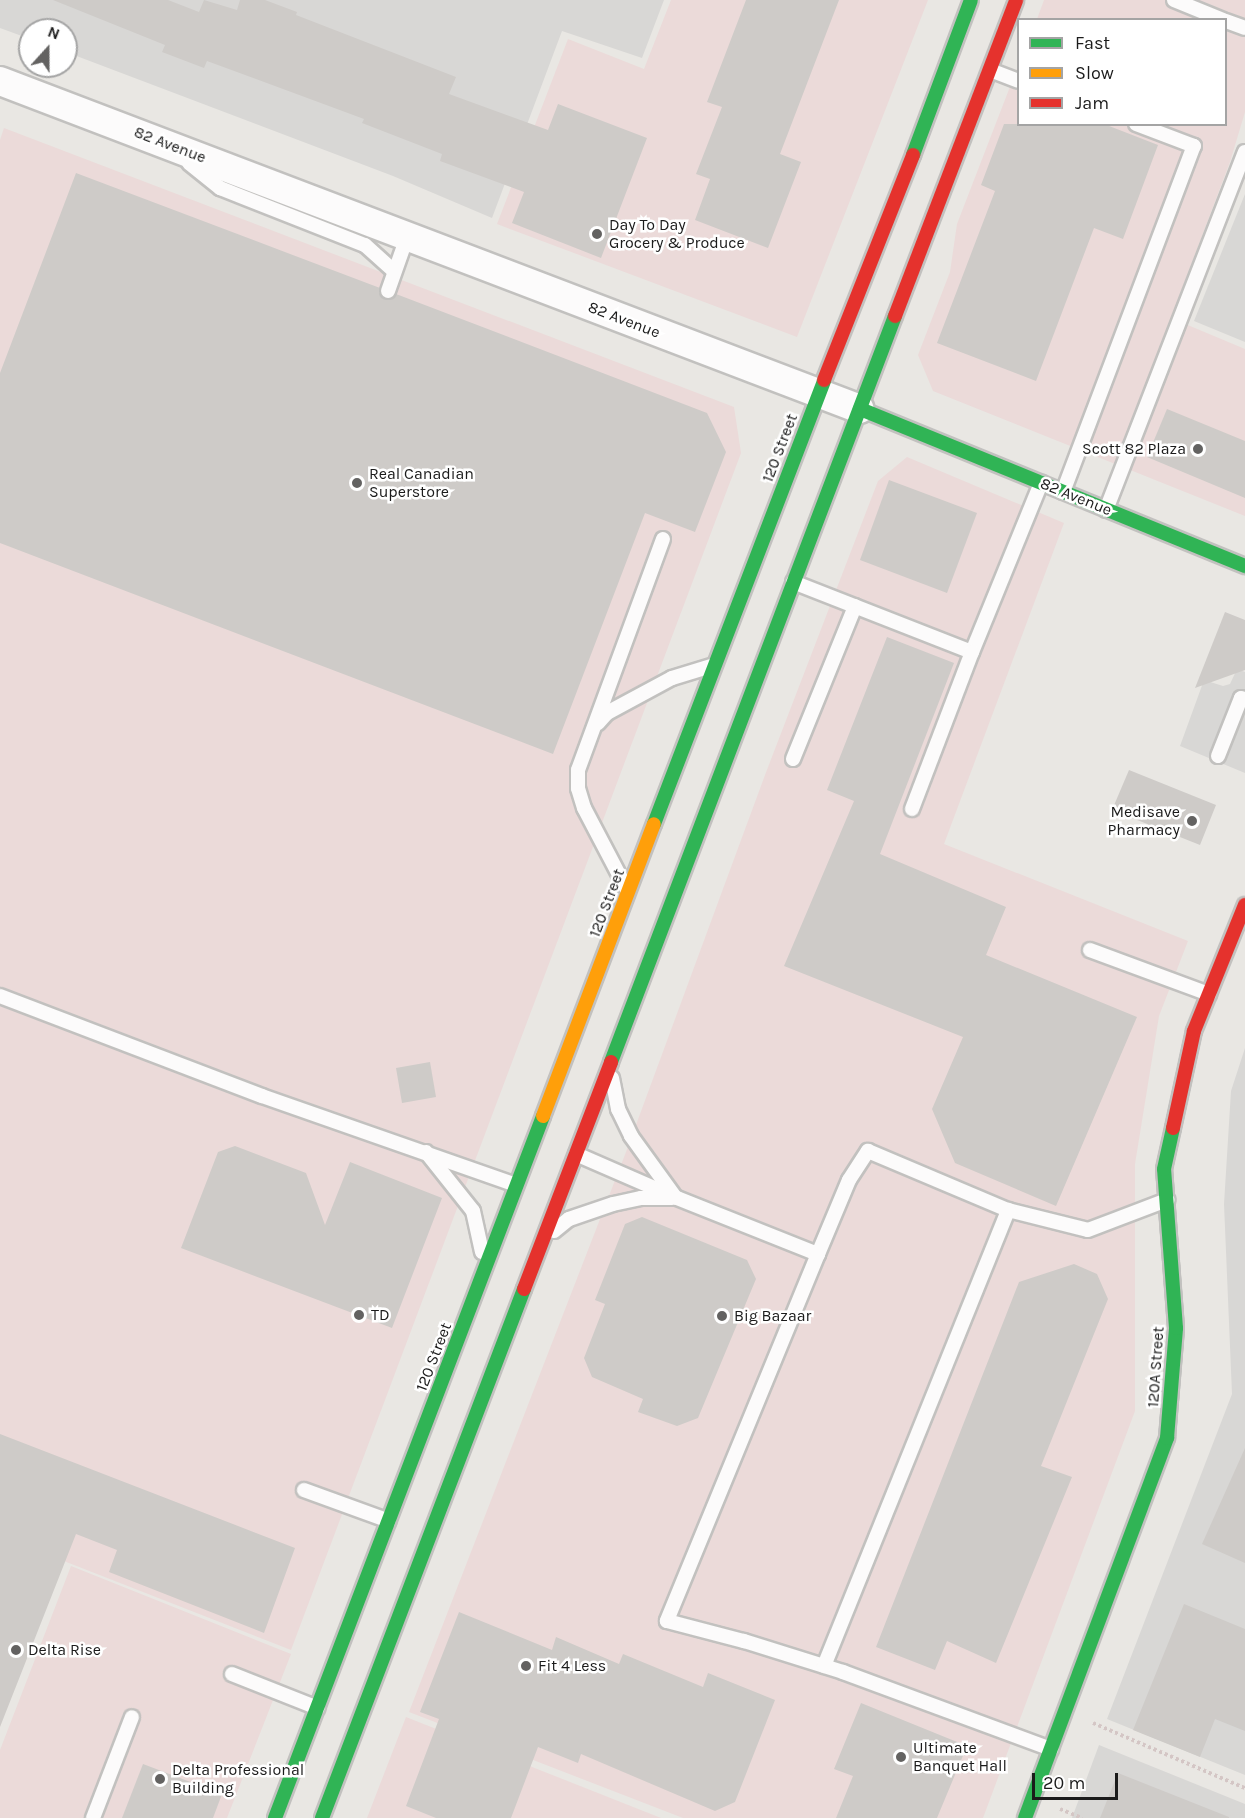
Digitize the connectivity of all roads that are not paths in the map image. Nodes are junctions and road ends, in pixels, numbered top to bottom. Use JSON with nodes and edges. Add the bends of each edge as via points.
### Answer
{"nodes":[{"id":1,"x":971,"y":0,"type":"edge"},
{"id":2,"x":1016,"y":0,"type":"edge"},
{"id":3,"x":1174,"y":0,"type":"edge"},
{"id":4,"x":1200,"y":15,"type":"edge"},
{"id":5,"x":1227,"y":21,"type":"edge"},
{"id":6,"x":1245,"y":28,"type":"edge"},
{"id":7,"x":990,"y":70,"type":"junction"},
{"id":8,"x":0,"y":81,"type":"edge"},
{"id":9,"x":1017,"y":81,"type":"edge"},
{"id":10,"x":1141,"y":126,"type":"edge"},
{"id":11,"x":161,"y":141,"type":"junction"},
{"id":12,"x":1245,"y":152,"type":"edge"},
{"id":13,"x":407,"y":237,"type":"junction"},
{"id":14,"x":394,"y":271,"type":"junction"},
{"id":15,"x":388,"y":291,"type":"dead end"},
{"id":16,"x":818,"y":394,"type":"junction"},
{"id":17,"x":860,"y":409,"type":"junction"},
{"id":18,"x":1041,"y":483,"type":"junction"},
{"id":19,"x":1063,"y":492,"type":"junction"},
{"id":20,"x":1106,"y":510,"type":"junction"},
{"id":21,"x":663,"y":539,"type":"dead end"},
{"id":22,"x":1245,"y":566,"type":"edge"},
{"id":23,"x":793,"y":582,"type":"junction"},
{"id":24,"x":855,"y":606,"type":"junction"},
{"id":25,"x":972,"y":652,"type":"junction"},
{"id":26,"x":715,"y":665,"type":"junction"},
{"id":27,"x":1245,"y":699,"type":"edge"},
{"id":28,"x":594,"y":726,"type":"junction"},
{"id":29,"x":1218,"y":756,"type":"dead end"},
{"id":30,"x":793,"y":759,"type":"dead end"},
{"id":31,"x":912,"y":809,"type":"dead end"},
{"id":32,"x":628,"y":892,"type":"junction"},
{"id":33,"x":1245,"y":905,"type":"edge"},
{"id":34,"x":1090,"y":950,"type":"dead end"},
{"id":35,"x":1209,"y":994,"type":"junction"},
{"id":36,"x":0,"y":996,"type":"edge"},
{"id":37,"x":567,"y":1057,"type":"junction"},
{"id":38,"x":609,"y":1062,"type":"junction"},
{"id":39,"x":571,"y":1076,"type":"dead end"},
{"id":40,"x":563,"y":1147,"type":"dead end"},
{"id":41,"x":426,"y":1152,"type":"junction"},
{"id":42,"x":576,"y":1154,"type":"junction"},
{"id":43,"x":523,"y":1189,"type":"junction"},
{"id":44,"x":677,"y":1198,"type":"junction"},
{"id":45,"x":1167,"y":1200,"type":"junction"},
{"id":46,"x":1008,"y":1210,"type":"junction"},
{"id":47,"x":543,"y":1239,"type":"junction"},
{"id":48,"x":524,"y":1251,"type":"dead end"},
{"id":49,"x":818,"y":1254,"type":"junction"},
{"id":50,"x":482,"y":1276,"type":"junction"},
{"id":51,"x":528,"y":1281,"type":"junction"},
{"id":52,"x":304,"y":1490,"type":"dead end"},
{"id":53,"x":389,"y":1521,"type":"junction"},
{"id":54,"x":824,"y":1666,"type":"junction"},
{"id":55,"x":232,"y":1674,"type":"dead end"},
{"id":56,"x":318,"y":1708,"type":"junction"},
{"id":57,"x":132,"y":1717,"type":"dead end"},
{"id":58,"x":1051,"y":1749,"type":"junction"},
{"id":59,"x":93,"y":1818,"type":"edge"},
{"id":60,"x":275,"y":1818,"type":"edge"},
{"id":61,"x":321,"y":1818,"type":"edge"},
{"id":62,"x":1025,"y":1818,"type":"edge"}],
"edges":[{"from":1,"to":16,"type":"main road","name":"120 Street"},
{"from":2,"to":7,"type":"main road"},
{"from":3,"to":4,"type":"lane"},
{"from":5,"to":6,"type":"lane"},
{"from":7,"to":9,"type":"lane"},
{"from":7,"to":17,"type":"main road"},
{"from":8,"to":11,"type":"street","name":"82 Avenue"},
{"from":10,"to":19,"type":"lane","via":[[1194,146]]},
{"from":11,"to":13,"type":"street","name":"82 Avenue"},
{"from":11,"to":14,"type":"lane","via":[[220,188],[365,245]]},
{"from":12,"to":20,"type":"lane"},
{"from":13,"to":14,"type":"lane"},
{"from":13,"to":16,"type":"street","name":"82 Avenue"},
{"from":14,"to":15,"type":"lane"},
{"from":16,"to":17,"type":"street","name":"82 Avenue"},
{"from":16,"to":26,"type":"main road","name":"120 Street"},
{"from":17,"to":18,"type":"main road","name":"82 Avenue"},
{"from":17,"to":23,"type":"main road"},
{"from":18,"to":19,"type":"main road","name":"82 Avenue"},
{"from":18,"to":25,"type":"lane"},
{"from":19,"to":20,"type":"main road","name":"82 Avenue"},
{"from":20,"to":22,"type":"main road","name":"82 Avenue"},
{"from":21,"to":28,"type":"lane"},
{"from":23,"to":24,"type":"lane"},
{"from":23,"to":38,"type":"main road"},
{"from":24,"to":25,"type":"lane"},
{"from":24,"to":30,"type":"lane"},
{"from":25,"to":31,"type":"lane"},
{"from":26,"to":28,"type":"lane","via":[[672,678],[638,695],[607,713]]},
{"from":26,"to":32,"type":"main road","name":"120 Street"},
{"from":27,"to":29,"type":"lane","via":[[1241,698]]},
{"from":28,"to":32,"type":"lane","via":[[578,770],[578,788]]},
{"from":32,"to":37,"type":"main road","name":"120 Street"},
{"from":33,"to":35,"type":"main road","name":"120A Street"},
{"from":34,"to":35,"type":"lane"},
{"from":35,"to":45,"type":"main road","name":"120A Street","via":[[1194,1031],[1164,1169]]},
{"from":36,"to":41,"type":"lane","via":[[262,1096]]},
{"from":37,"to":39,"type":"main road"},
{"from":37,"to":43,"type":"main road","name":"120 Street"},
{"from":38,"to":42,"type":"main road"},
{"from":38,"to":44,"type":"lane","via":[[618,1109],[631,1136]]},
{"from":40,"to":42,"type":"main road"},
{"from":41,"to":43,"type":"lane"},
{"from":41,"to":50,"type":"lane","via":[[473,1211],[482,1242]]},
{"from":42,"to":44,"type":"lane"},
{"from":42,"to":47,"type":"main road"},
{"from":43,"to":50,"type":"main road","name":"120 Street"},
{"from":44,"to":47,"type":"lane","via":[[641,1198],[613,1204],[569,1220]]},
{"from":44,"to":49,"type":"lane"},
{"from":45,"to":46,"type":"lane","via":[[1088,1230]]},
{"from":45,"to":58,"type":"main road","name":"120A Street","via":[[1176,1328],[1167,1438]]},
{"from":46,"to":49,"type":"lane","via":[[868,1151],[849,1180]]},
{"from":46,"to":54,"type":"lane"},
{"from":47,"to":51,"type":"main road"},
{"from":48,"to":51,"type":"main road"},
{"from":49,"to":54,"type":"lane","via":[[668,1621]]},
{"from":50,"to":53,"type":"main road","name":"120 Street"},
{"from":51,"to":61,"type":"main road"},
{"from":52,"to":53,"type":"lane"},
{"from":53,"to":56,"type":"main road","name":"120 Street"},
{"from":54,"to":58,"type":"lane"},
{"from":55,"to":56,"type":"lane"},
{"from":56,"to":60,"type":"main road","name":"120 Street"},
{"from":57,"to":59,"type":"lane"},
{"from":58,"to":62,"type":"main road","name":"120A Street"}]}
